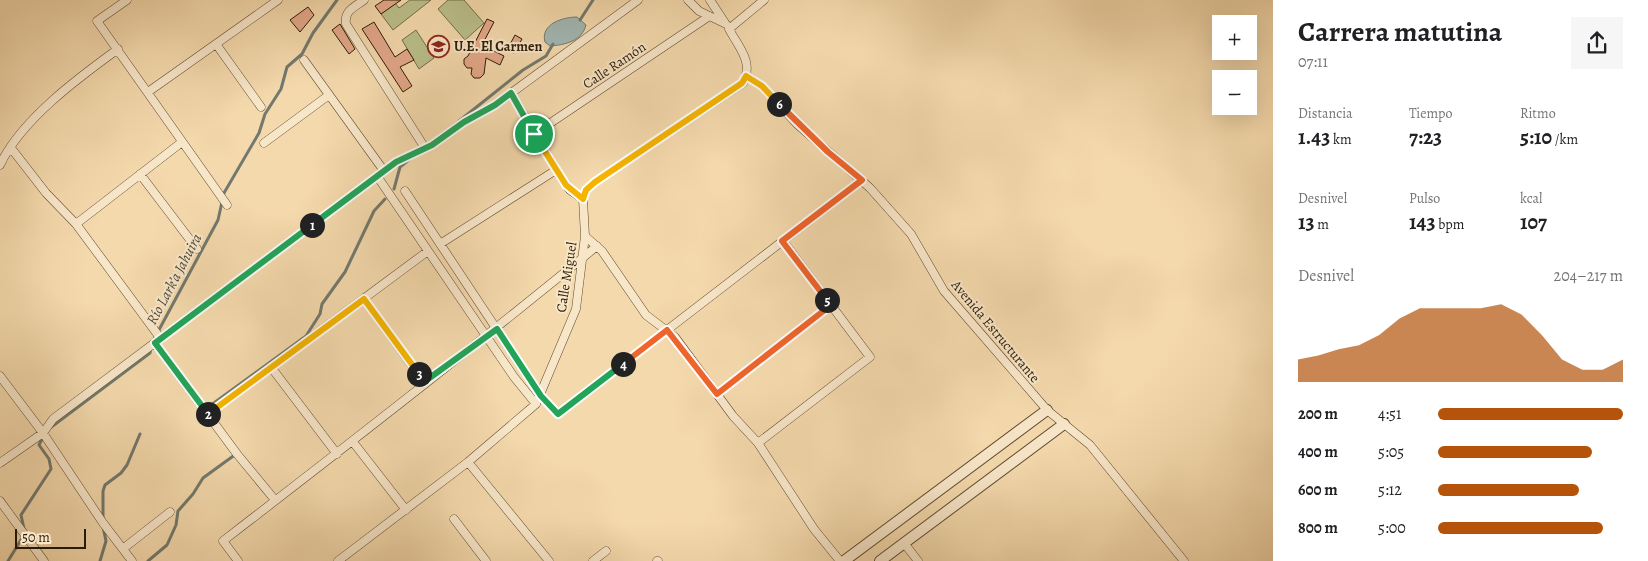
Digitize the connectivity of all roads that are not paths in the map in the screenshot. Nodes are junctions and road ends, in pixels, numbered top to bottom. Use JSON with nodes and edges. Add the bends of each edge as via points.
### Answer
{"nodes":[{"id":1,"x":127,"y":0,"type":"edge"},
{"id":2,"x":278,"y":0,"type":"edge"},
{"id":3,"x":364,"y":0,"type":"edge"},
{"id":4,"x":638,"y":0,"type":"edge"},
{"id":5,"x":688,"y":0,"type":"edge"},
{"id":6,"x":710,"y":0,"type":"edge"},
{"id":7,"x":764,"y":0,"type":"edge"},
{"id":8,"x":708,"y":16,"type":"junction"},
{"id":9,"x":727,"y":27,"type":"junction"},
{"id":10,"x":216,"y":44,"type":"junction"},
{"id":11,"x":118,"y":49,"type":"junction"},
{"id":12,"x":304,"y":60,"type":"dead end"},
{"id":13,"x":746,"y":76,"type":"junction"},
{"id":14,"x":148,"y":92,"type":"junction"},
{"id":15,"x":511,"y":93,"type":"junction"},
{"id":16,"x":329,"y":95,"type":"junction"},
{"id":17,"x":261,"y":106,"type":"dead end"},
{"id":18,"x":534,"y":134,"type":"junction"},
{"id":19,"x":182,"y":142,"type":"junction"},
{"id":20,"x":264,"y":143,"type":"dead end"},
{"id":21,"x":11,"y":148,"type":"junction"},
{"id":22,"x":425,"y":148,"type":"junction"},
{"id":23,"x":0,"y":165,"type":"edge"},
{"id":24,"x":384,"y":170,"type":"junction"},
{"id":25,"x":556,"y":170,"type":"junction"},
{"id":26,"x":140,"y":174,"type":"junction"},
{"id":27,"x":377,"y":176,"type":"junction"},
{"id":28,"x":862,"y":180,"type":"junction"},
{"id":29,"x":405,"y":190,"type":"dead end"},
{"id":30,"x":583,"y":199,"type":"junction"},
{"id":31,"x":227,"y":205,"type":"dead end"},
{"id":32,"x":76,"y":224,"type":"junction"},
{"id":33,"x":585,"y":236,"type":"junction"},
{"id":34,"x":782,"y":241,"type":"junction"},
{"id":35,"x":440,"y":244,"type":"junction"},
{"id":36,"x":598,"y":246,"type":"junction"},
{"id":37,"x":197,"y":249,"type":"dead end"},
{"id":38,"x":428,"y":251,"type":"junction"},
{"id":39,"x":582,"y":258,"type":"junction"},
{"id":40,"x":364,"y":299,"type":"junction"},
{"id":41,"x":831,"y":305,"type":"junction"},
{"id":42,"x":497,"y":329,"type":"junction"},
{"id":43,"x":667,"y":330,"type":"junction"},
{"id":44,"x":488,"y":336,"type":"junction"},
{"id":45,"x":158,"y":341,"type":"junction"},
{"id":46,"x":271,"y":367,"type":"junction"},
{"id":47,"x":0,"y":376,"type":"edge"},
{"id":48,"x":424,"y":382,"type":"junction"},
{"id":49,"x":717,"y":394,"type":"junction"},
{"id":50,"x":541,"y":396,"type":"junction"},
{"id":51,"x":536,"y":404,"type":"junction"},
{"id":52,"x":1047,"y":410,"type":"junction"},
{"id":53,"x":208,"y":414,"type":"junction"},
{"id":54,"x":1064,"y":424,"type":"junction"},
{"id":55,"x":43,"y":433,"type":"junction"},
{"id":56,"x":353,"y":442,"type":"junction"},
{"id":57,"x":758,"y":443,"type":"junction"},
{"id":58,"x":338,"y":454,"type":"junction"},
{"id":59,"x":468,"y":462,"type":"junction"},
{"id":60,"x":0,"y":463,"type":"edge"},
{"id":61,"x":275,"y":500,"type":"junction"},
{"id":62,"x":0,"y":501,"type":"edge"},
{"id":63,"x":406,"y":510,"type":"junction"},
{"id":64,"x":170,"y":512,"type":"dead end"},
{"id":65,"x":454,"y":519,"type":"dead end"},
{"id":66,"x":904,"y":543,"type":"junction"},
{"id":67,"x":124,"y":548,"type":"junction"},
{"id":68,"x":606,"y":551,"type":"dead end"},
{"id":69,"x":44,"y":561,"type":"edge"},
{"id":70,"x":132,"y":561,"type":"edge"},
{"id":71,"x":238,"y":561,"type":"edge"},
{"id":72,"x":338,"y":561,"type":"edge"},
{"id":73,"x":486,"y":561,"type":"edge"},
{"id":74,"x":549,"y":561,"type":"edge"},
{"id":75,"x":593,"y":561,"type":"edge"},
{"id":76,"x":840,"y":561,"type":"edge"},
{"id":77,"x":844,"y":561,"type":"edge"},
{"id":78,"x":881,"y":561,"type":"edge"},
{"id":79,"x":918,"y":561,"type":"edge"},
{"id":80,"x":1184,"y":561,"type":"edge"}],
"edges":[{"from":1,"to":11,"type":"street","via":[[98,21]]},
{"from":2,"to":10,"type":"street"},
{"from":3,"to":22,"type":"street","via":[[348,11],[346,24]]},
{"from":4,"to":15,"type":"street"},
{"from":5,"to":8,"type":"street"},
{"from":6,"to":9,"type":"street"},
{"from":7,"to":9,"type":"street"},
{"from":8,"to":9,"type":"street"},
{"from":8,"to":18,"type":"street","name":"Calle Ramón"},
{"from":9,"to":13,"type":"street","via":[[745,58]]},
{"from":10,"to":14,"type":"street"},
{"from":10,"to":17,"type":"street"},
{"from":11,"to":14,"type":"street"},
{"from":11,"to":21,"type":"street","via":[[34,118]]},
{"from":12,"to":16,"type":"street"},
{"from":13,"to":28,"type":"street","name":"Avenida Estructurante","via":[[762,86],[797,124]]},
{"from":13,"to":30,"type":"street","via":[[742,83],[595,182],[586,190]]},
{"from":14,"to":19,"type":"street"},
{"from":15,"to":18,"type":"street"},
{"from":15,"to":22,"type":"street"},
{"from":16,"to":20,"type":"street"},
{"from":16,"to":24,"type":"street"},
{"from":18,"to":25,"type":"street"},
{"from":19,"to":26,"type":"street"},
{"from":19,"to":31,"type":"street"},
{"from":21,"to":23,"type":"street"},
{"from":21,"to":32,"type":"street","via":[[46,193]]},
{"from":22,"to":24,"type":"street"},
{"from":24,"to":27,"type":"street"},
{"from":25,"to":30,"type":"street","via":[[570,190]]},
{"from":25,"to":35,"type":"street"},
{"from":26,"to":32,"type":"street"},
{"from":26,"to":37,"type":"street"},
{"from":27,"to":38,"type":"street"},
{"from":27,"to":45,"type":"street"},
{"from":28,"to":34,"type":"street"},
{"from":28,"to":52,"type":"street","name":"Avenida Estructurante","via":[[911,234],[944,292]]},
{"from":29,"to":35,"type":"street"},
{"from":30,"to":33,"type":"street","name":"Calle Miguel"},
{"from":32,"to":45,"type":"street"},
{"from":33,"to":36,"type":"street"},
{"from":33,"to":39,"type":"street","name":"Calle Miguel"},
{"from":34,"to":41,"type":"street"},
{"from":34,"to":43,"type":"street"},
{"from":35,"to":42,"type":"street"},
{"from":36,"to":39,"type":"street"},
{"from":36,"to":43,"type":"street","via":[[646,315]]},
{"from":38,"to":40,"type":"street"},
{"from":38,"to":44,"type":"street"},
{"from":39,"to":42,"type":"street"},
{"from":39,"to":50,"type":"street","name":"Calle Miguel","via":[[576,309]]},
{"from":40,"to":46,"type":"street"},
{"from":40,"to":48,"type":"street"},
{"from":41,"to":49,"type":"street"},
{"from":41,"to":57,"type":"street","via":[[870,357]]},
{"from":42,"to":44,"type":"street"},
{"from":42,"to":50,"type":"street"},
{"from":43,"to":49,"type":"street"},
{"from":43,"to":50,"type":"street","via":[[558,414]]},
{"from":44,"to":48,"type":"street"},
{"from":44,"to":51,"type":"street"},
{"from":45,"to":53,"type":"street"},
{"from":45,"to":55,"type":"street","via":[[53,419]]},
{"from":46,"to":53,"type":"street"},
{"from":46,"to":58,"type":"street"},
{"from":47,"to":55,"type":"street"},
{"from":48,"to":56,"type":"street"},
{"from":49,"to":57,"type":"street","via":[[732,416]]},
{"from":50,"to":51,"type":"street","name":"Calle Miguel"},
{"from":51,"to":59,"type":"street","name":"Calle Miguel"},
{"from":52,"to":54,"type":"street","name":"Avenida Estructurante"},
{"from":52,"to":77,"type":"street"},
{"from":53,"to":61,"type":"street"},
{"from":54,"to":66,"type":"street"},
{"from":54,"to":80,"type":"street","name":"Avenida Estructurante","via":[[1090,445]]},
{"from":55,"to":60,"type":"street"},
{"from":55,"to":67,"type":"street","via":[[102,523]]},
{"from":56,"to":58,"type":"street"},
{"from":56,"to":63,"type":"street"},
{"from":57,"to":76,"type":"street","via":[[814,529]]},
{"from":58,"to":61,"type":"street"},
{"from":59,"to":63,"type":"street","name":"Calle Miguel"},
{"from":59,"to":74,"type":"street"},
{"from":61,"to":71,"type":"street","via":[[223,541]]},
{"from":62,"to":69,"type":"street"},
{"from":63,"to":72,"type":"street","name":"Calle Miguel"},
{"from":64,"to":67,"type":"street"},
{"from":65,"to":73,"type":"street"},
{"from":66,"to":78,"type":"street"},
{"from":66,"to":79,"type":"street"},
{"from":67,"to":70,"type":"street"},
{"from":68,"to":75,"type":"street"}]}
